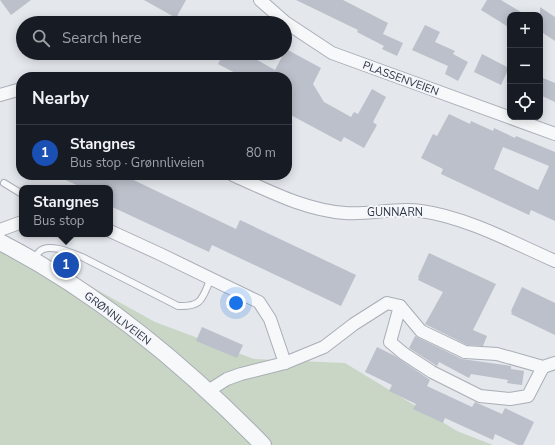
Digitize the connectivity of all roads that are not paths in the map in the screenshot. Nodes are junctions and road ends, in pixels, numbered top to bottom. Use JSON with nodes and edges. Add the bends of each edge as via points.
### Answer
{"nodes":[{"id":1,"x":260,"y":0,"type":"edge"},
{"id":2,"x":278,"y":16,"type":"edge"},
{"id":3,"x":292,"y":27,"type":"edge"},
{"id":4,"x":16,"y":90,"type":"edge"},
{"id":5,"x":0,"y":95,"type":"edge"},
{"id":6,"x":555,"y":134,"type":"edge"},
{"id":7,"x":245,"y":180,"type":"edge"},
{"id":8,"x":4,"y":183,"type":"dead end"},
{"id":9,"x":19,"y":192,"type":"edge"},
{"id":10,"x":19,"y":223,"type":"edge"},
{"id":11,"x":0,"y":230,"type":"edge"},
{"id":12,"x":113,"y":232,"type":"edge"},
{"id":13,"x":0,"y":242,"type":"edge"},
{"id":14,"x":34,"y":260,"type":"junction"},
{"id":15,"x":555,"y":261,"type":"edge"},
{"id":16,"x":211,"y":278,"type":"junction"},
{"id":17,"x":400,"y":306,"type":"junction"},
{"id":18,"x":285,"y":363,"type":"junction"},
{"id":19,"x":555,"y":363,"type":"edge"},
{"id":20,"x":543,"y":367,"type":"junction"},
{"id":21,"x":208,"y":391,"type":"junction"},
{"id":22,"x":263,"y":445,"type":"edge"}],
"edges":[{"from":1,"to":2,"type":"street","name":"PLASSENVEIEN"},
{"from":3,"to":6,"type":"street","name":"PLASSENVEIEN","via":[[332,53]]},
{"from":4,"to":5,"type":"street"},
{"from":7,"to":15,"type":"street","name":"GUNNARN","via":[[309,207],[328,211],[359,213],[413,210],[438,214],[497,235]]},
{"from":8,"to":9,"type":"lane"},
{"from":10,"to":11,"type":"street"},
{"from":12,"to":16,"type":"street"},
{"from":13,"to":14,"type":"street","name":"GRØNNLIVEIEN"},
{"from":14,"to":16,"type":"lane","via":[[43,249],[65,250],[178,306],[189,306],[200,301]]},
{"from":14,"to":21,"type":"street","name":"GRØNNLIVEIEN","via":[[120,317]]},
{"from":16,"to":18,"type":"street","via":[[259,302],[270,319]]},
{"from":17,"to":18,"type":"street","via":[[387,303],[324,347]]},
{"from":17,"to":20,"type":"street","via":[[421,332],[465,352],[497,354]]},
{"from":17,"to":20,"type":"street","via":[[390,342],[432,372],[480,396],[510,399],[528,396]]},
{"from":18,"to":21,"type":"street","via":[[227,379]]},
{"from":19,"to":20,"type":"street"},
{"from":21,"to":22,"type":"street","name":"GRØNNLIVEIEN"}]}
